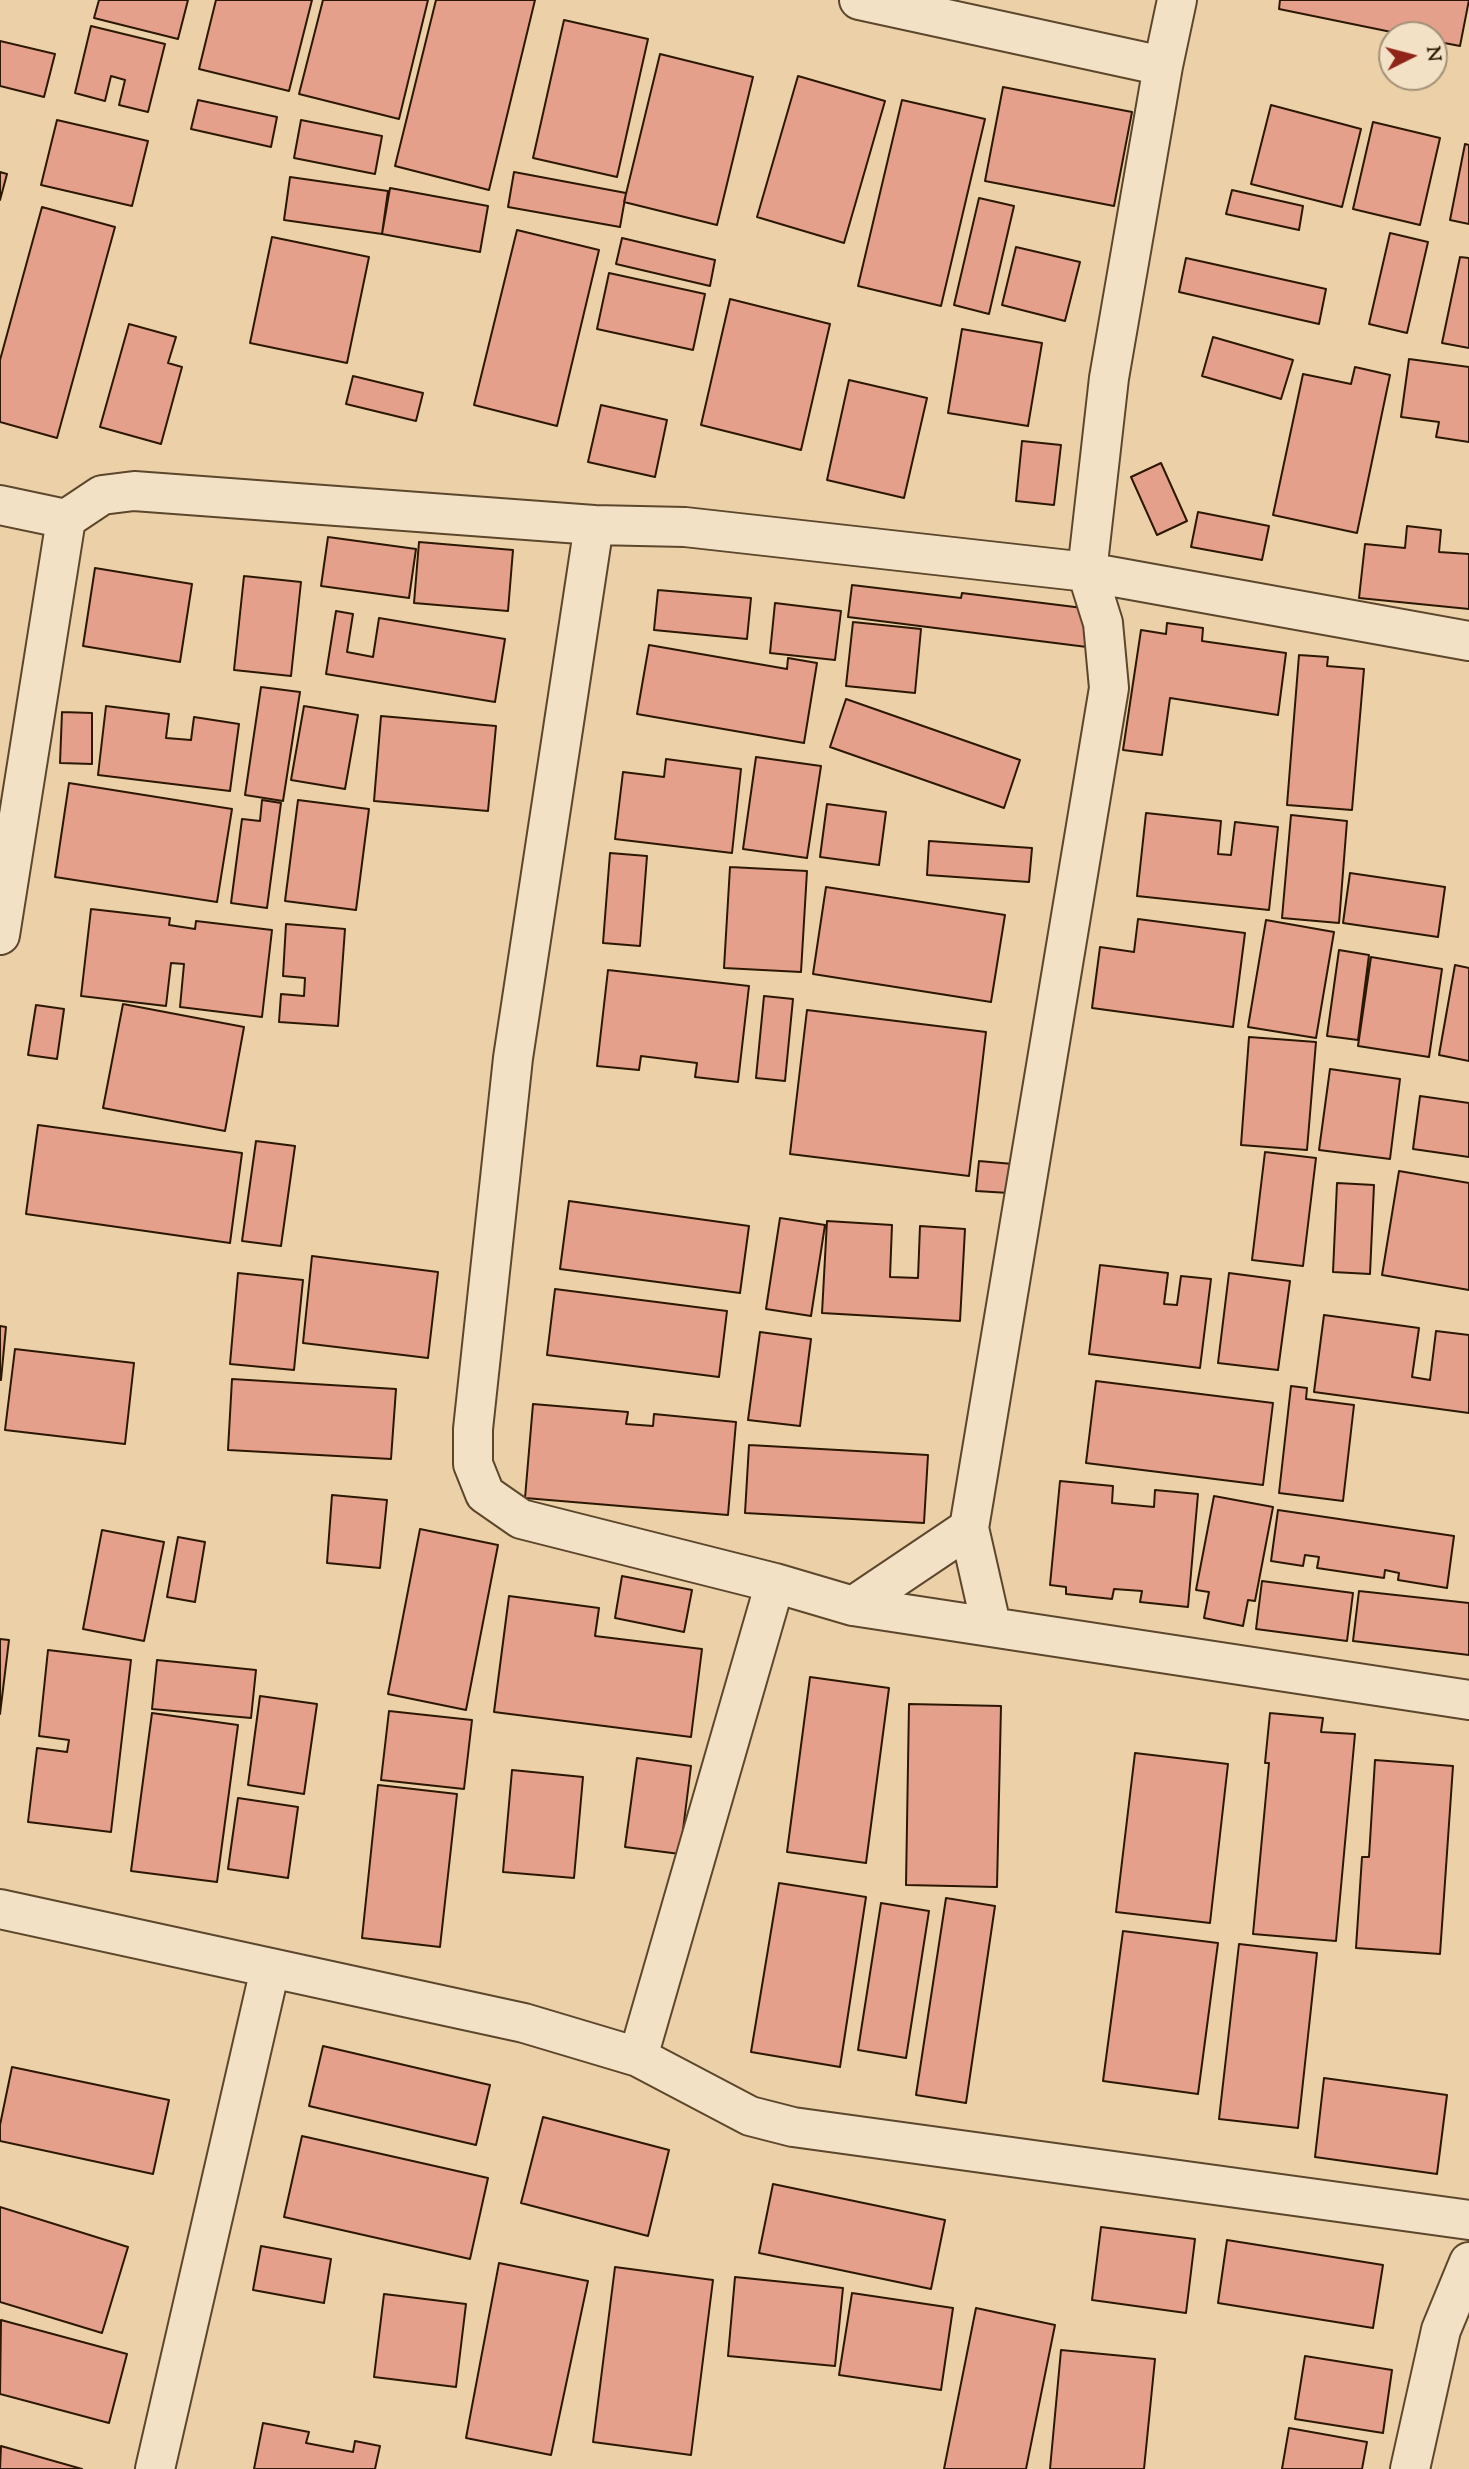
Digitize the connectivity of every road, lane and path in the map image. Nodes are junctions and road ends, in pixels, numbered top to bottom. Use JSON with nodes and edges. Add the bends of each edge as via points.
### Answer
{"nodes":[{"id":1,"x":859,"y":0,"type":"edge"},
{"id":2,"x":1177,"y":0,"type":"edge"},
{"id":3,"x":1163,"y":66,"type":"junction"},
{"id":4,"x":0,"y":505,"type":"edge"},
{"id":5,"x":66,"y":519,"type":"junction"},
{"id":6,"x":594,"y":525,"type":"junction"},
{"id":7,"x":1087,"y":572,"type":"junction"},
{"id":8,"x":1469,"y":641,"type":"edge"},
{"id":9,"x":0,"y":935,"type":"edge"},
{"id":10,"x":969,"y":1528,"type":"junction"},
{"id":11,"x":775,"y":1583,"type":"junction"},
{"id":12,"x":853,"y":1606,"type":"junction"},
{"id":13,"x":991,"y":1625,"type":"junction"},
{"id":14,"x":1469,"y":1700,"type":"edge"},
{"id":15,"x":0,"y":1909,"type":"edge"},
{"id":16,"x":270,"y":1969,"type":"junction"},
{"id":17,"x":638,"y":2057,"type":"junction"},
{"id":18,"x":1469,"y":2220,"type":"edge"},
{"id":19,"x":1469,"y":2262,"type":"edge"},
{"id":20,"x":1417,"y":2467,"type":"edge"},
{"id":21,"x":155,"y":2469,"type":"edge"}],
"edges":[{"from":1,"to":3,"type":"street"},
{"from":2,"to":3,"type":"street"},
{"from":3,"to":7,"type":"street","via":[[1110,378]]},
{"from":4,"to":5,"type":"street"},
{"from":5,"to":6,"type":"street","via":[[102,495],[134,491]]},
{"from":5,"to":9,"type":"street"},
{"from":6,"to":7,"type":"street","via":[[685,527]]},
{"from":6,"to":11,"type":"street","via":[[513,1058],[472,1464],[485,1494],[521,1519]]},
{"from":7,"to":8,"type":"street"},
{"from":7,"to":10,"type":"street","via":[[1102,623],[1109,688]]},
{"from":10,"to":12,"type":"street"},
{"from":10,"to":13,"type":"street"},
{"from":11,"to":12,"type":"street"},
{"from":11,"to":17,"type":"street"},
{"from":12,"to":13,"type":"street"},
{"from":13,"to":14,"type":"street"},
{"from":15,"to":16,"type":"street"},
{"from":16,"to":17,"type":"street","via":[[524,2024]]},
{"from":16,"to":21,"type":"street"},
{"from":17,"to":18,"type":"street","via":[[750,2116],[793,2127]]},
{"from":19,"to":20,"type":"street","via":[[1441,2330]]}]}
